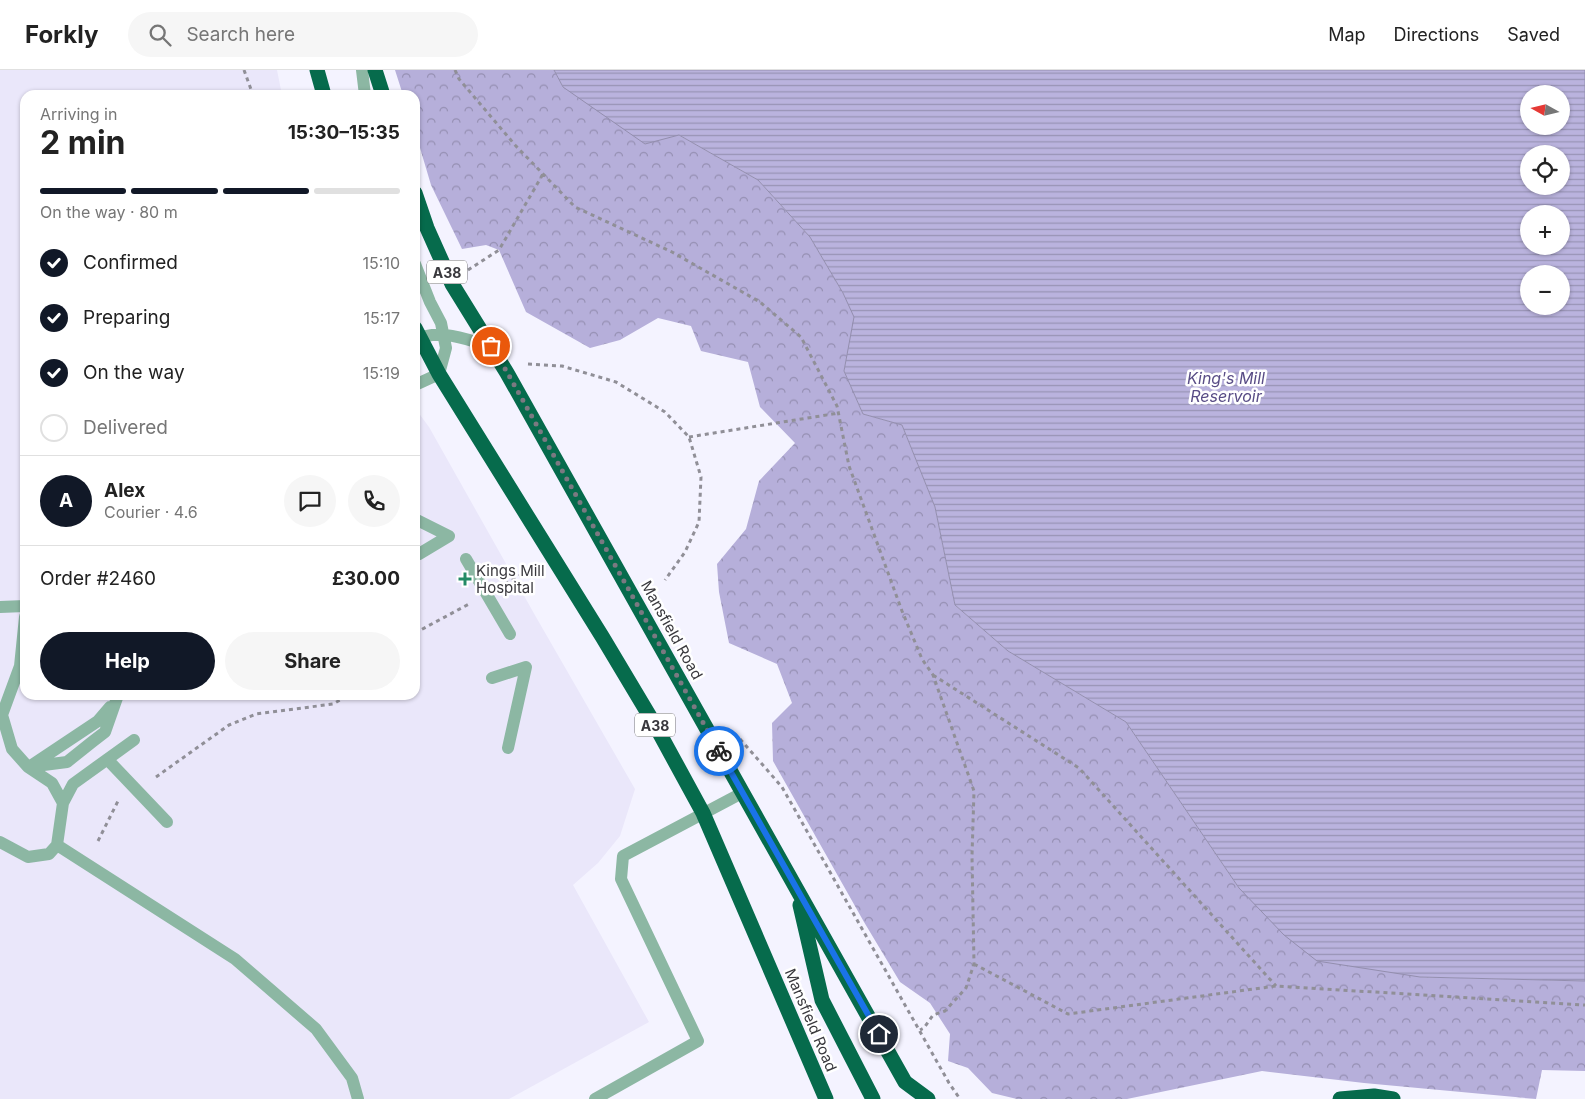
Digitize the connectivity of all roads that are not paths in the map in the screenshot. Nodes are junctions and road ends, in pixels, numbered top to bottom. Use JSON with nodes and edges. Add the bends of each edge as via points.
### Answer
{"nodes":[{"id":1,"x":318,"y":70,"type":"edge"},
{"id":2,"x":362,"y":70,"type":"edge"},
{"id":3,"x":375,"y":70,"type":"edge"},
{"id":4,"x":323,"y":90,"type":"edge"},
{"id":5,"x":364,"y":90,"type":"edge"},
{"id":6,"x":381,"y":90,"type":"edge"},
{"id":7,"x":420,"y":209,"type":"edge"},
{"id":8,"x":420,"y":277,"type":"edge"},
{"id":9,"x":420,"y":335,"type":"edge"},
{"id":10,"x":443,"y":335,"type":"junction"},
{"id":11,"x":420,"y":340,"type":"edge"},
{"id":12,"x":491,"y":346,"type":"junction"},
{"id":13,"x":439,"y":374,"type":"junction"},
{"id":14,"x":420,"y":383,"type":"edge"},
{"id":15,"x":420,"y":522,"type":"edge"},
{"id":16,"x":420,"y":553,"type":"edge"},
{"id":17,"x":466,"y":559,"type":"dead end"},
{"id":18,"x":20,"y":606,"type":"edge"},
{"id":19,"x":0,"y":607,"type":"edge"},
{"id":20,"x":510,"y":634,"type":"dead end"},
{"id":21,"x":20,"y":666,"type":"edge"},
{"id":22,"x":492,"y":678,"type":"dead end"},
{"id":23,"x":114,"y":700,"type":"edge"},
{"id":24,"x":5,"y":739,"type":"edge"},
{"id":25,"x":134,"y":740,"type":"dead end"},
{"id":26,"x":508,"y":748,"type":"dead end"},
{"id":27,"x":108,"y":760,"type":"junction"},
{"id":28,"x":28,"y":767,"type":"junction"},
{"id":29,"x":742,"y":793,"type":"junction"},
{"id":30,"x":63,"y":803,"type":"junction"},
{"id":31,"x":704,"y":813,"type":"junction"},
{"id":32,"x":167,"y":822,"type":"dead end"},
{"id":33,"x":0,"y":842,"type":"edge"},
{"id":34,"x":57,"y":845,"type":"junction"},
{"id":35,"x":795,"y":886,"type":"junction"},
{"id":36,"x":358,"y":1099,"type":"edge"},
{"id":37,"x":595,"y":1099,"type":"edge"},
{"id":38,"x":826,"y":1099,"type":"edge"},
{"id":39,"x":873,"y":1099,"type":"edge"},
{"id":40,"x":928,"y":1099,"type":"edge"},
{"id":41,"x":1340,"y":1099,"type":"edge"},
{"id":42,"x":1393,"y":1099,"type":"edge"}],
"edges":[{"from":1,"to":4,"type":"highway"},
{"from":2,"to":5,"type":"lane"},
{"from":3,"to":6,"type":"highway"},
{"from":7,"to":12,"type":"highway","name":"Mansfield Road","number":"A38","via":[[452,284]]},
{"from":8,"to":10,"type":"lane","via":[[441,323]]},
{"from":9,"to":10,"type":"lane"},
{"from":10,"to":12,"type":"lane"},
{"from":10,"to":13,"type":"lane","via":[[446,348]]},
{"from":11,"to":13,"type":"highway","name":"Mansfield Road","number":"A38"},
{"from":12,"to":29,"type":"highway","name":"Mansfield Road","number":"A38"},
{"from":13,"to":14,"type":"lane"},
{"from":13,"to":31,"type":"highway","name":"Mansfield Road","number":"A38","via":[[598,630]]},
{"from":15,"to":16,"type":"lane","via":[[449,536]]},
{"from":17,"to":20,"type":"lane"},
{"from":18,"to":19,"type":"lane"},
{"from":21,"to":24,"type":"lane","via":[[2,715]]},
{"from":22,"to":26,"type":"lane","via":[[526,667]]},
{"from":23,"to":28,"type":"lane","via":[[98,721]]},
{"from":24,"to":28,"type":"lane"},
{"from":25,"to":27,"type":"lane"},
{"from":27,"to":30,"type":"lane","via":[[73,784]]},
{"from":27,"to":32,"type":"lane"},
{"from":28,"to":30,"type":"lane","via":[[52,783]]},
{"from":29,"to":31,"type":"lane"},
{"from":29,"to":35,"type":"highway","name":"Mansfield Road","number":"A38"},
{"from":30,"to":34,"type":"lane"},
{"from":31,"to":37,"type":"lane","via":[[623,856],[621,879],[698,1041]]},
{"from":31,"to":38,"type":"highway","name":"Mansfield Road","number":"A38"},
{"from":33,"to":34,"type":"lane","via":[[28,857],[49,854]]},
{"from":34,"to":36,"type":"lane","via":[[235,959],[316,1029],[352,1078]]},
{"from":35,"to":39,"type":"highway","via":[[822,1000]]},
{"from":35,"to":40,"type":"highway","name":"Mansfield Road","number":"A38","via":[[905,1082]]},
{"from":41,"to":42,"type":"highway","via":[[1374,1096]]}]}
